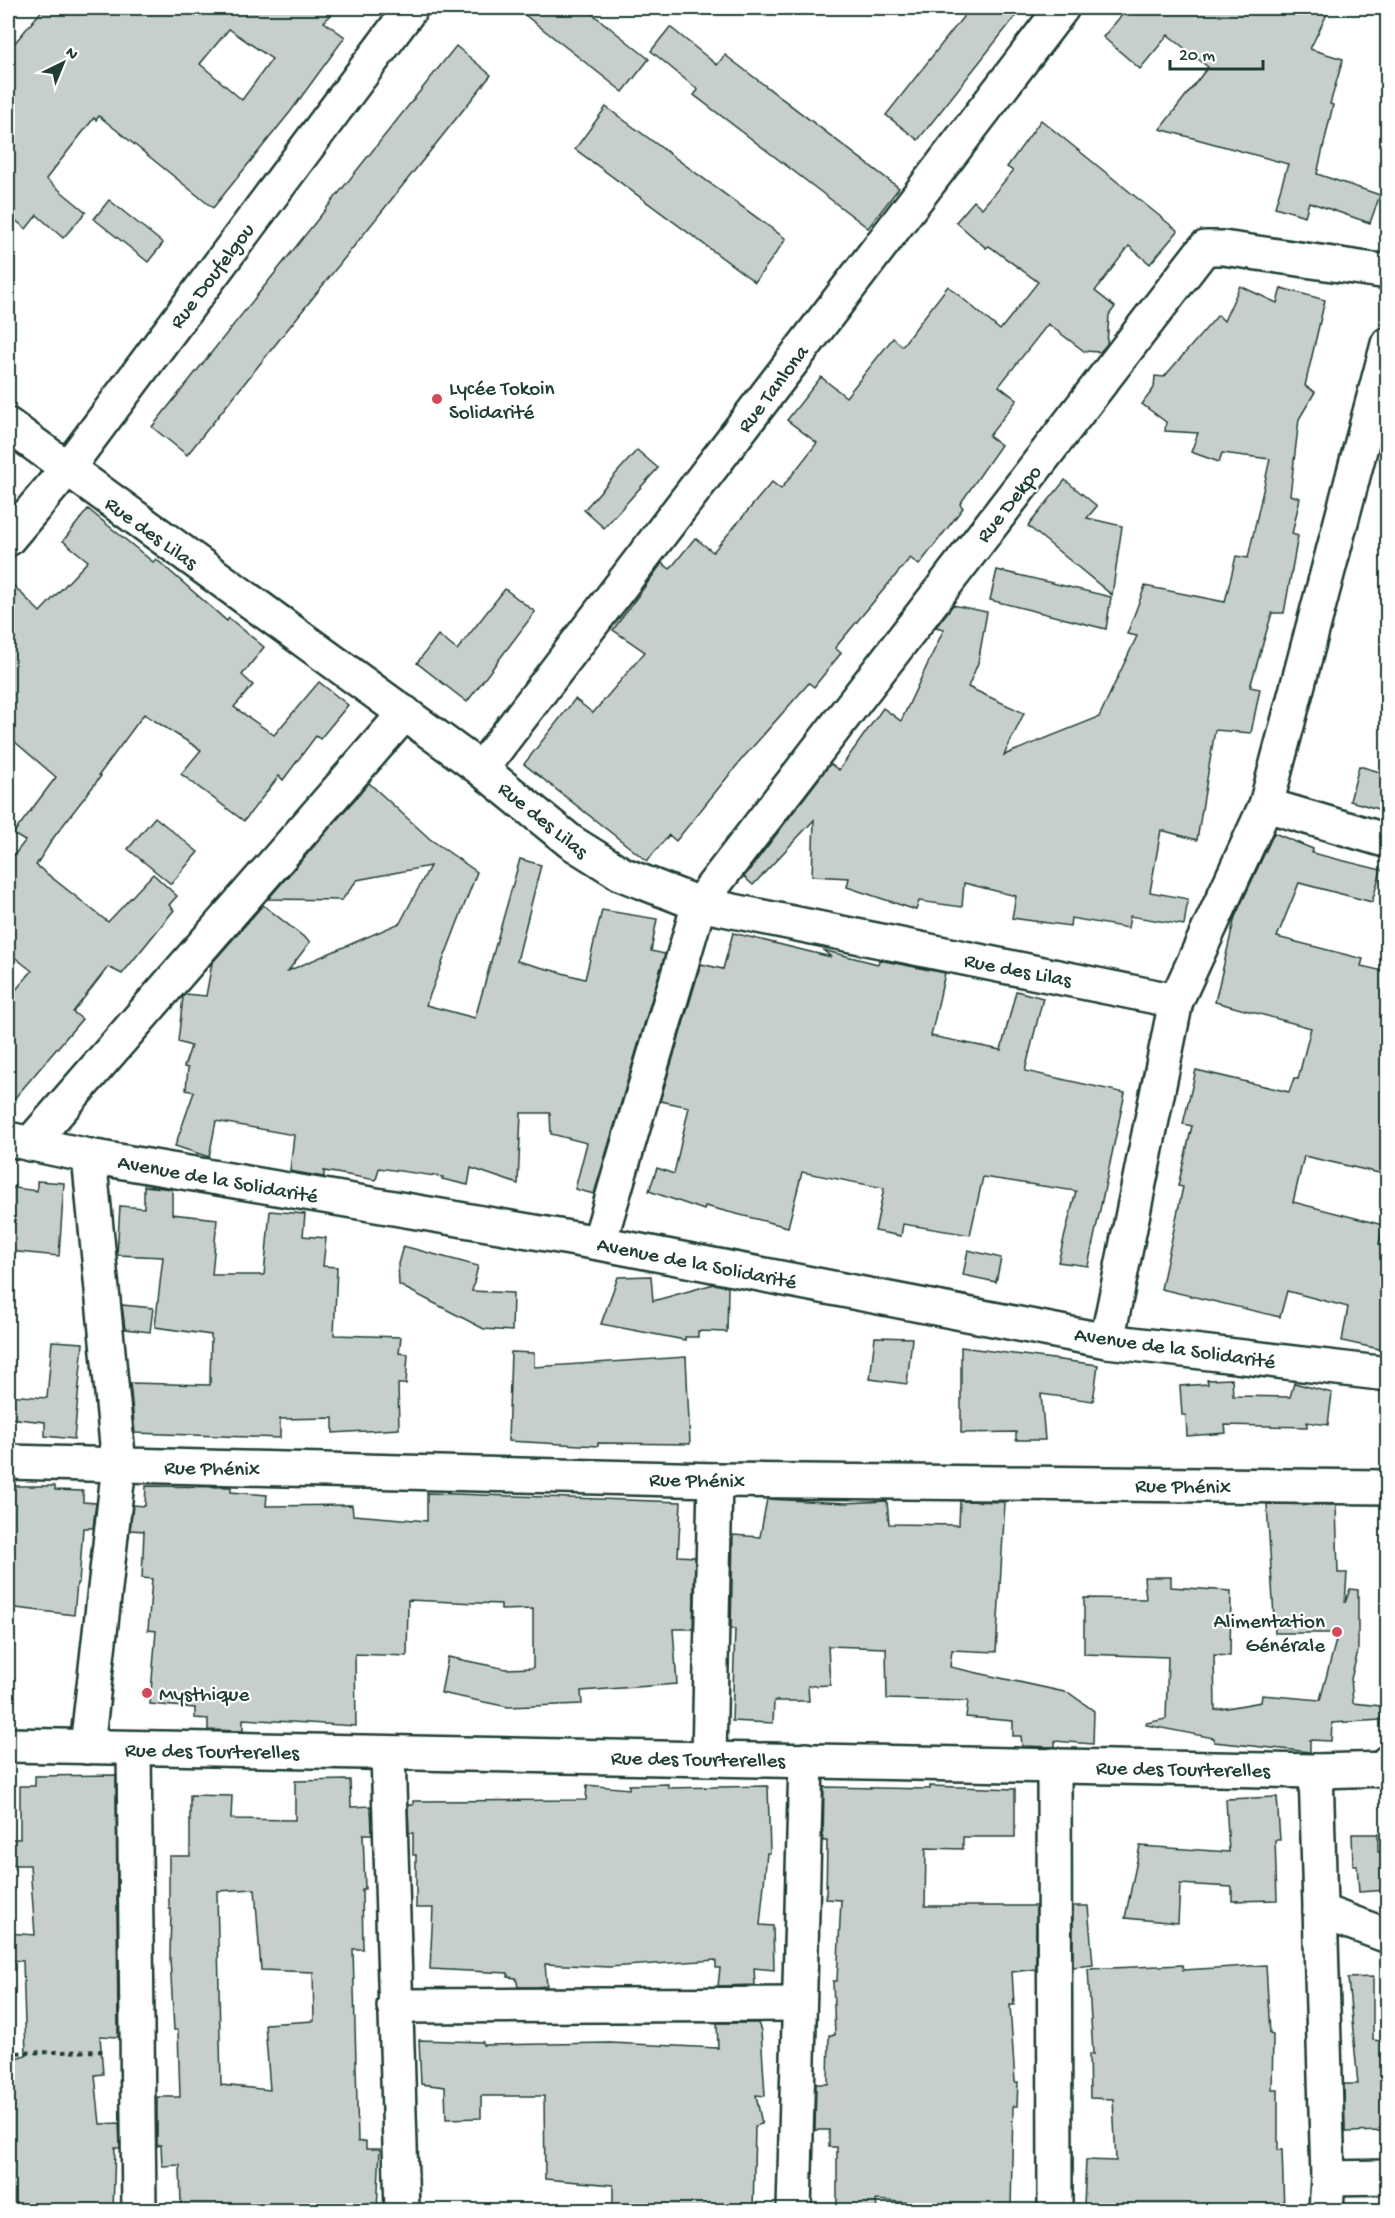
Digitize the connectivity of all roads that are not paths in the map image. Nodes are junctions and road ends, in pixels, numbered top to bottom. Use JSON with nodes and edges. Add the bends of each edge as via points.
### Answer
{"nodes":[{"id":1,"x":411,"y":8,"type":"edge"},
{"id":2,"x":1062,"y":8,"type":"edge"},
{"id":3,"x":1388,"y":272,"type":"edge"},
{"id":4,"x":1388,"y":344,"type":"edge"},
{"id":5,"x":8,"y":425,"type":"edge"},
{"id":6,"x":66,"y":470,"type":"junction"},
{"id":7,"x":8,"y":538,"type":"edge"},
{"id":8,"x":405,"y":713,"type":"junction"},
{"id":9,"x":481,"y":769,"type":"junction"},
{"id":10,"x":1266,"y":805,"type":"junction"},
{"id":11,"x":1388,"y":841,"type":"edge"},
{"id":12,"x":699,"y":904,"type":"junction"},
{"id":13,"x":1176,"y":1000,"type":"junction"},
{"id":14,"x":19,"y":1142,"type":"edge"},
{"id":15,"x":89,"y":1156,"type":"junction"},
{"id":16,"x":599,"y":1243,"type":"junction"},
{"id":17,"x":1107,"y":1341,"type":"junction"},
{"id":18,"x":1388,"y":1374,"type":"edge"},
{"id":19,"x":8,"y":1462,"type":"edge"},
{"id":20,"x":119,"y":1465,"type":"junction"},
{"id":21,"x":716,"y":1480,"type":"junction"},
{"id":22,"x":1388,"y":1487,"type":"edge"},
{"id":23,"x":8,"y":1745,"type":"edge"},
{"id":24,"x":87,"y":1747,"type":"junction"},
{"id":25,"x":134,"y":1749,"type":"junction"},
{"id":26,"x":388,"y":1753,"type":"junction"},
{"id":27,"x":709,"y":1758,"type":"junction"},
{"id":28,"x":806,"y":1760,"type":"junction"},
{"id":29,"x":1388,"y":1762,"type":"edge"},
{"id":30,"x":1054,"y":1765,"type":"junction"},
{"id":31,"x":1388,"y":1769,"type":"edge"},
{"id":32,"x":1316,"y":1771,"type":"junction"},
{"id":33,"x":1320,"y":1911,"type":"junction"},
{"id":34,"x":1388,"y":1936,"type":"edge"},
{"id":35,"x":799,"y":2004,"type":"junction"},
{"id":36,"x":394,"y":2006,"type":"junction"},
{"id":37,"x":1388,"y":2177,"type":"edge"},
{"id":38,"x":1328,"y":2178,"type":"junction"},
{"id":39,"x":139,"y":2211,"type":"edge"},
{"id":40,"x":402,"y":2211,"type":"edge"},
{"id":41,"x":794,"y":2211,"type":"edge"},
{"id":42,"x":1055,"y":2211,"type":"edge"},
{"id":43,"x":1326,"y":2211,"type":"edge"}],
"edges":[{"from":1,"to":6,"type":"street","name":"Rue Doufelgou"},
{"from":2,"to":9,"type":"street","name":"Rue Tanlona"},
{"from":3,"to":12,"type":"street","name":"Rue Dekpo","via":[[1205,248]]},
{"from":4,"to":10,"type":"street"},
{"from":5,"to":6,"type":"street","name":"Rue des Lilas"},
{"from":6,"to":7,"type":"street","name":"Rue Doufelgou"},
{"from":6,"to":8,"type":"street","name":"Rue des Lilas"},
{"from":8,"to":9,"type":"street","name":"Rue des Lilas"},
{"from":8,"to":14,"type":"street"},
{"from":9,"to":12,"type":"street","name":"Rue des Lilas","via":[[597,861]]},
{"from":10,"to":11,"type":"street"},
{"from":10,"to":13,"type":"street"},
{"from":12,"to":13,"type":"street","name":"Rue des Lilas"},
{"from":12,"to":16,"type":"street"},
{"from":13,"to":17,"type":"street"},
{"from":14,"to":15,"type":"street","name":"Avenue de la Solidarité"},
{"from":15,"to":16,"type":"street","name":"Avenue de la Solidarité"},
{"from":15,"to":20,"type":"street"},
{"from":16,"to":17,"type":"street","name":"Avenue de la Solidarité"},
{"from":17,"to":18,"type":"street","name":"Avenue de la Solidarité"},
{"from":19,"to":20,"type":"street","name":"Rue Phénix"},
{"from":20,"to":21,"type":"street","name":"Rue Phénix"},
{"from":20,"to":24,"type":"street"},
{"from":21,"to":22,"type":"street","name":"Rue Phénix"},
{"from":21,"to":27,"type":"street"},
{"from":23,"to":24,"type":"street","name":"Rue des Tourterelles"},
{"from":24,"to":25,"type":"street","name":"Rue des Tourterelles"},
{"from":25,"to":26,"type":"street","name":"Rue des Tourterelles"},
{"from":25,"to":39,"type":"street"},
{"from":26,"to":27,"type":"street","name":"Rue des Tourterelles"},
{"from":26,"to":36,"type":"street"},
{"from":27,"to":28,"type":"street","name":"Rue des Tourterelles"},
{"from":28,"to":30,"type":"street","name":"Rue des Tourterelles"},
{"from":28,"to":35,"type":"street"},
{"from":29,"to":31,"type":"street"},
{"from":30,"to":32,"type":"street","name":"Rue des Tourterelles"},
{"from":30,"to":42,"type":"street"},
{"from":31,"to":32,"type":"street","name":"Rue des Tourterelles"},
{"from":32,"to":33,"type":"street"},
{"from":33,"to":34,"type":"street"},
{"from":33,"to":38,"type":"street"},
{"from":35,"to":36,"type":"street"},
{"from":35,"to":41,"type":"street"},
{"from":36,"to":40,"type":"street"},
{"from":37,"to":38,"type":"street"},
{"from":38,"to":43,"type":"street"}]}
